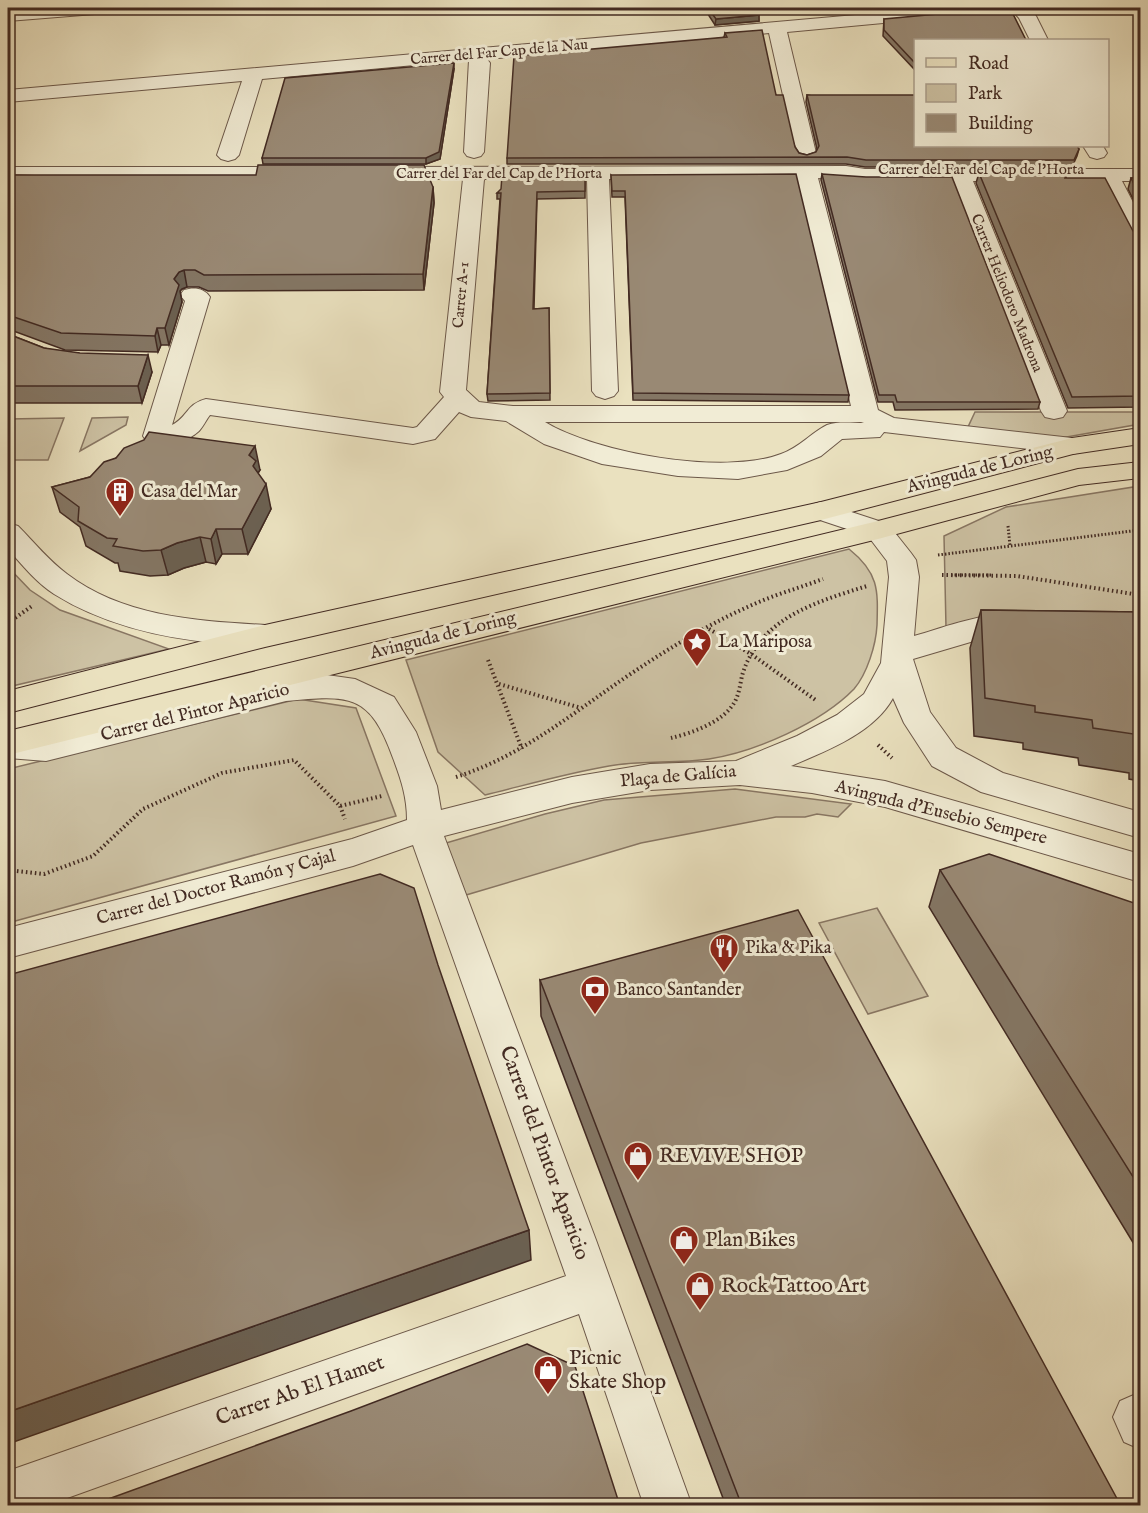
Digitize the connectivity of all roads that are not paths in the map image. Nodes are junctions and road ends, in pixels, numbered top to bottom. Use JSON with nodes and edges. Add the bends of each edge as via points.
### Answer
{"nodes":[{"id":1,"x":107,"y":8,"type":"edge"},
{"id":2,"x":990,"y":8,"type":"edge"},
{"id":3,"x":1019,"y":8,"type":"edge"},
{"id":4,"x":8,"y":16,"type":"edge"},
{"id":5,"x":774,"y":26,"type":"junction"},
{"id":6,"x":1038,"y":39,"type":"edge"},
{"id":7,"x":475,"y":54,"type":"junction"},
{"id":8,"x":254,"y":74,"type":"junction"},
{"id":9,"x":8,"y":96,"type":"edge"},
{"id":10,"x":228,"y":155,"type":"dead end"},
{"id":11,"x":474,"y":162,"type":"junction"},
{"id":12,"x":806,"y":163,"type":"junction"},
{"id":13,"x":1140,"y":168,"type":"edge"},
{"id":14,"x":846,"y":172,"type":"junction"},
{"id":15,"x":1112,"y":172,"type":"junction"},
{"id":16,"x":8,"y":173,"type":"edge"},
{"id":17,"x":321,"y":173,"type":"edge"},
{"id":18,"x":367,"y":173,"type":"edge"},
{"id":19,"x":598,"y":173,"type":"junction"},
{"id":20,"x":960,"y":175,"type":"junction"},
{"id":21,"x":1140,"y":175,"type":"edge"},
{"id":22,"x":1140,"y":236,"type":"edge"},
{"id":23,"x":192,"y":295,"type":"edge"},
{"id":24,"x":150,"y":361,"type":"edge"},
{"id":25,"x":177,"y":364,"type":"junction"},
{"id":26,"x":605,"y":391,"type":"dead end"},
{"id":27,"x":464,"y":403,"type":"junction"},
{"id":28,"x":1054,"y":411,"type":"dead end"},
{"id":29,"x":513,"y":414,"type":"junction"},
{"id":30,"x":866,"y":414,"type":"junction"},
{"id":31,"x":947,"y":433,"type":"junction"},
{"id":32,"x":1140,"y":436,"type":"edge"},
{"id":33,"x":1072,"y":446,"type":"junction"},
{"id":34,"x":1140,"y":470,"type":"edge"},
{"id":35,"x":821,"y":511,"type":"junction"},
{"id":36,"x":878,"y":530,"type":"junction"},
{"id":37,"x":8,"y":532,"type":"edge"},
{"id":38,"x":1051,"y":624,"type":"edge"},
{"id":39,"x":265,"y":636,"type":"junction"},
{"id":40,"x":898,"y":658,"type":"junction"},
{"id":41,"x":8,"y":702,"type":"edge"},
{"id":42,"x":8,"y":744,"type":"edge"},
{"id":43,"x":739,"y":773,"type":"junction"},
{"id":44,"x":435,"y":816,"type":"junction"},
{"id":45,"x":1140,"y":825,"type":"edge"},
{"id":46,"x":1140,"y":868,"type":"edge"},
{"id":47,"x":8,"y":943,"type":"edge"},
{"id":48,"x":592,"y":1288,"type":"junction"},
{"id":49,"x":8,"y":1494,"type":"edge"},
{"id":50,"x":668,"y":1506,"type":"edge"}],
"edges":[{"from":1,"to":4,"type":"street"},
{"from":2,"to":5,"type":"street","name":"Carrer del Far Cap de la Nau"},
{"from":3,"to":6,"type":"street"},
{"from":5,"to":7,"type":"street","name":"Carrer del Far Cap de la Nau"},
{"from":5,"to":12,"type":"street","via":[[779,34]]},
{"from":7,"to":8,"type":"street","name":"Carrer del Far Cap de la Nau"},
{"from":7,"to":11,"type":"street","via":[[480,63]]},
{"from":8,"to":9,"type":"street","name":"Carrer del Far Cap de la Nau"},
{"from":8,"to":10,"type":"street"},
{"from":11,"to":18,"type":"street","name":"Carrer del Far del Cap de l'Horta"},
{"from":11,"to":19,"type":"street","name":"Carrer del Far del Cap de l'Horta"},
{"from":11,"to":27,"type":"street","name":"Carrer A-1","via":[[453,392]]},
{"from":12,"to":14,"type":"street","name":"Carrer del Far del Cap de l'Horta"},
{"from":12,"to":19,"type":"street","name":"Carrer del Far del Cap de l'Horta"},
{"from":12,"to":30,"type":"street"},
{"from":13,"to":15,"type":"street","name":"Carrer del Far del Cap de l'Horta"},
{"from":14,"to":15,"type":"street","name":"Carrer del Far del Cap de l'Horta"},
{"from":14,"to":20,"type":"street","name":"Carrer del Far del Cap de l'Horta"},
{"from":15,"to":20,"type":"street","name":"Carrer del Far del Cap de l'Horta"},
{"from":15,"to":21,"type":"street","name":"Carrer del Far del Cap de l'Horta"},
{"from":15,"to":22,"type":"street"},
{"from":16,"to":17,"type":"street"},
{"from":19,"to":26,"type":"street"},
{"from":20,"to":28,"type":"street","name":"Carrer Heliodoro Madrona"},
{"from":23,"to":25,"type":"street","via":[[198,297]]},
{"from":24,"to":25,"type":"street"},
{"from":25,"to":27,"type":"street","via":[[156,436],[173,434],[189,426],[196,412],[206,407],[413,436],[426,433]]},
{"from":27,"to":29,"type":"street"},
{"from":29,"to":30,"type":"street"},
{"from":29,"to":31,"type":"street","via":[[553,438],[612,458],[678,468],[738,471],[788,462],[836,431]]},
{"from":30,"to":31,"type":"street","via":[[888,425]]},
{"from":31,"to":33,"type":"street"},
{"from":32,"to":33,"type":"main road","name":"Avinguda de Loring"},
{"from":33,"to":35,"type":"main road","name":"Avinguda de Loring"},
{"from":34,"to":36,"type":"main road","name":"Avinguda de Loring","via":[[1078,477]]},
{"from":35,"to":36,"type":"street"},
{"from":35,"to":39,"type":"main road","name":"Avinguda de Loring"},
{"from":36,"to":40,"type":"street","via":[[903,568]]},
{"from":36,"to":42,"type":"main road","name":"Avinguda de Loring"},
{"from":37,"to":39,"type":"street","via":[[62,585],[106,609],[163,626]]},
{"from":38,"to":40,"type":"street","via":[[1006,625],[957,635]]},
{"from":39,"to":41,"type":"main road","name":"Avinguda de Loring"},
{"from":40,"to":43,"type":"street","name":"Plaça de Galícia","via":[[875,702],[848,723],[809,745]]},
{"from":40,"to":45,"type":"street","via":[[915,715],[944,758],[993,783]]},
{"from":42,"to":44,"type":"street","name":"Carrer del Pintor Aparicio","via":[[46,749],[286,690],[327,686],[355,690],[383,705],[400,732]]},
{"from":43,"to":44,"type":"street","name":"Plaça de Galícia","via":[[650,777]]},
{"from":43,"to":46,"type":"street","name":"Avinguda d'Eusebio Sempere","via":[[812,780],[885,794]]},
{"from":44,"to":47,"type":"street","name":"Carrer del Doctor Ramón y Cajal","via":[[352,852]]},
{"from":44,"to":48,"type":"street","name":"Carrer del Pintor Aparicio"},
{"from":48,"to":49,"type":"street","name":"Carrer Ab El Hamet"},
{"from":48,"to":50,"type":"street","name":"Carrer del Pintor Aparicio"}]}
